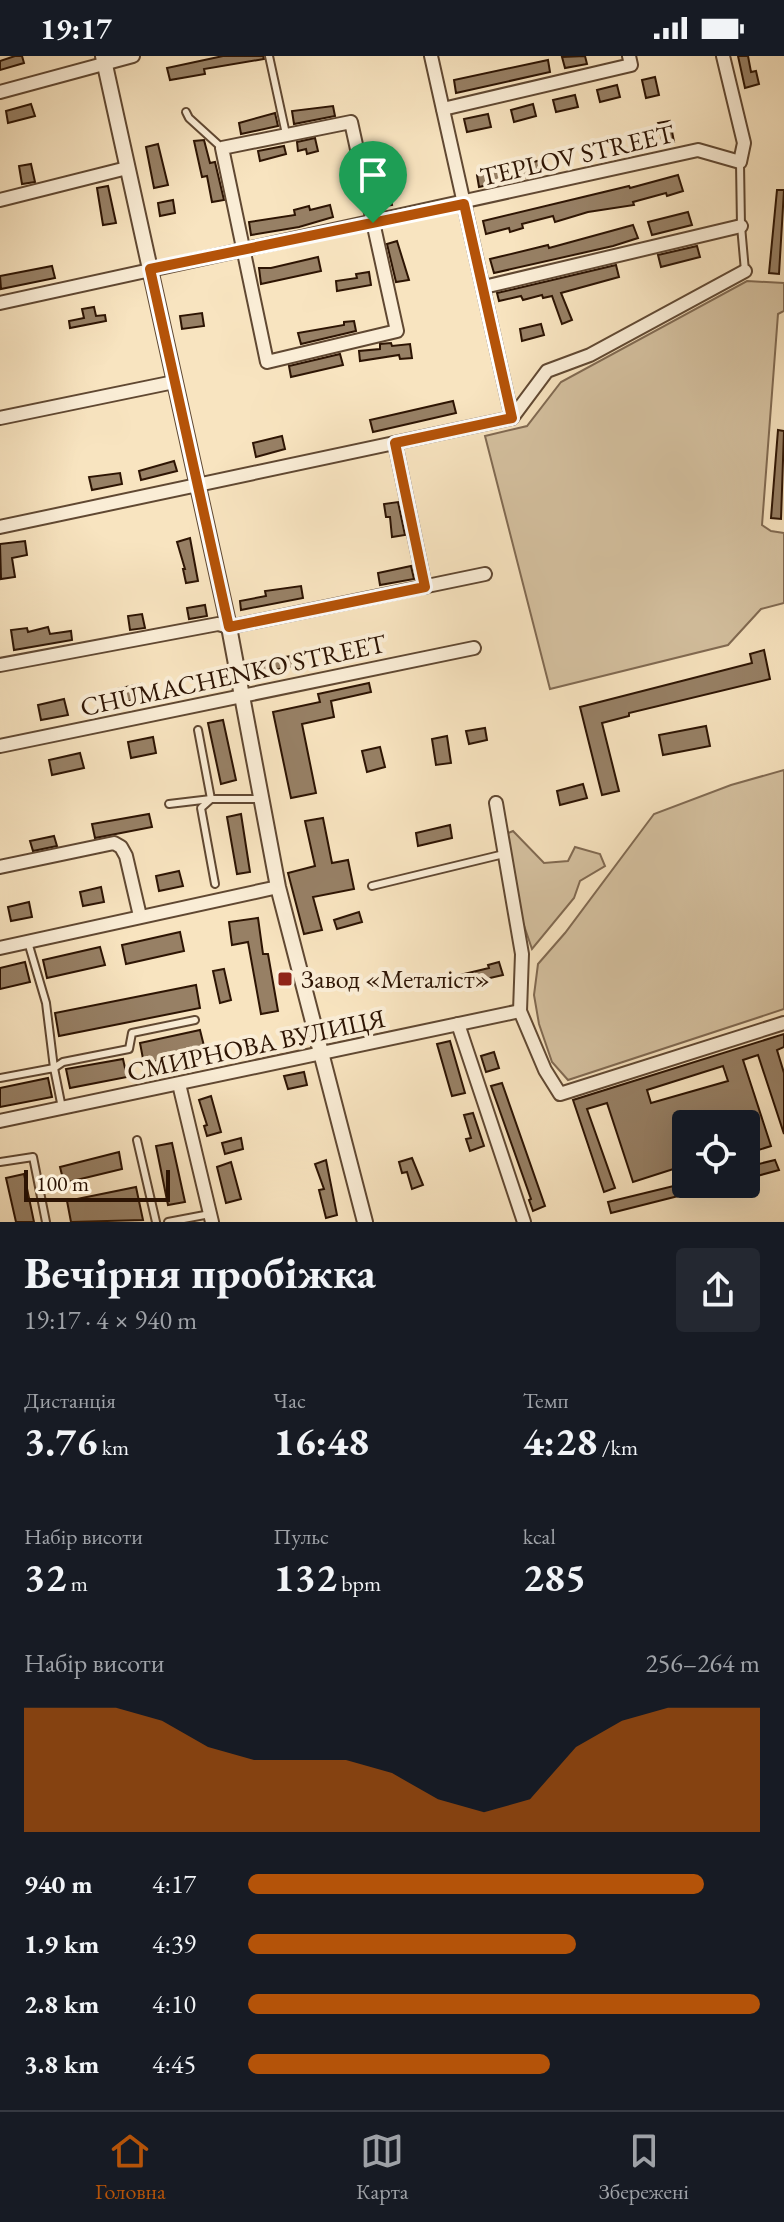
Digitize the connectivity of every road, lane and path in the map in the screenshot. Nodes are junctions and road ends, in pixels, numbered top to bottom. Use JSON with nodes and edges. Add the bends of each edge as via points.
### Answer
{"nodes":[{"id":1,"x":133,"y":56,"type":"edge"},
{"id":2,"x":269,"y":56,"type":"edge"},
{"id":3,"x":431,"y":56,"type":"edge"},
{"id":4,"x":629,"y":56,"type":"edge"},
{"id":5,"x":723,"y":56,"type":"edge"},
{"id":6,"x":104,"y":60,"type":"edge"},
{"id":7,"x":0,"y":92,"type":"edge"},
{"id":8,"x":443,"y":109,"type":"junction"},
{"id":9,"x":186,"y":112,"type":"dead end"},
{"id":10,"x":286,"y":134,"type":"junction"},
{"id":11,"x":222,"y":148,"type":"junction"},
{"id":12,"x":740,"y":162,"type":"junction"},
{"id":13,"x":127,"y":168,"type":"junction"},
{"id":14,"x":0,"y":200,"type":"edge"},
{"id":15,"x":464,"y":204,"type":"junction"},
{"id":16,"x":373,"y":223,"type":"junction"},
{"id":17,"x":741,"y":226,"type":"junction"},
{"id":18,"x":244,"y":251,"type":"junction"},
{"id":19,"x":150,"y":269,"type":"junction"},
{"id":20,"x":745,"y":271,"type":"joint"},
{"id":21,"x":484,"y":287,"type":"junction"},
{"id":22,"x":0,"y":303,"type":"edge"},
{"id":23,"x":174,"y":382,"type":"junction"},
{"id":24,"x":0,"y":418,"type":"edge"},
{"id":25,"x":512,"y":418,"type":"junction"},
{"id":26,"x":395,"y":443,"type":"junction"},
{"id":27,"x":197,"y":486,"type":"junction"},
{"id":28,"x":0,"y":527,"type":"edge"},
{"id":29,"x":485,"y":574,"type":"dead end"},
{"id":30,"x":425,"y":587,"type":"junction"},
{"id":31,"x":229,"y":627,"type":"junction"},
{"id":32,"x":474,"y":648,"type":"dead end"},
{"id":33,"x":0,"y":665,"type":"edge"},
{"id":34,"x":242,"y":696,"type":"junction"},
{"id":35,"x":198,"y":730,"type":"dead end"},
{"id":36,"x":0,"y":746,"type":"edge"},
{"id":37,"x":211,"y":799,"type":"junction"},
{"id":38,"x":262,"y":799,"type":"junction"},
{"id":39,"x":496,"y":803,"type":"dead end"},
{"id":40,"x":169,"y":804,"type":"dead end"},
{"id":41,"x":504,"y":854,"type":"junction"},
{"id":42,"x":0,"y":867,"type":"edge"},
{"id":43,"x":215,"y":884,"type":"dead end"},
{"id":44,"x":372,"y":886,"type":"dead end"},
{"id":45,"x":278,"y":887,"type":"junction"},
{"id":46,"x":140,"y":916,"type":"junction"},
{"id":47,"x":28,"y":941,"type":"junction"},
{"id":48,"x":0,"y":948,"type":"edge"},
{"id":49,"x":520,"y":1011,"type":"junction"},
{"id":50,"x":195,"y":1020,"type":"dead end"},
{"id":51,"x":784,"y":1023,"type":"edge"},
{"id":52,"x":458,"y":1024,"type":"junction"},
{"id":53,"x":320,"y":1053,"type":"junction"},
{"id":54,"x":54,"y":1068,"type":"junction"},
{"id":55,"x":0,"y":1078,"type":"edge"},
{"id":56,"x":179,"y":1084,"type":"junction"},
{"id":57,"x":62,"y":1108,"type":"junction"},
{"id":58,"x":0,"y":1121,"type":"edge"},
{"id":59,"x":137,"y":1140,"type":"dead end"},
{"id":60,"x":0,"y":1162,"type":"edge"},
{"id":61,"x":211,"y":1218,"type":"edge"},
{"id":62,"x":46,"y":1222,"type":"edge"},
{"id":63,"x":156,"y":1222,"type":"edge"},
{"id":64,"x":168,"y":1222,"type":"edge"},
{"id":65,"x":365,"y":1222,"type":"edge"},
{"id":66,"x":524,"y":1222,"type":"edge"}],
"edges":[{"from":1,"to":6,"type":"street"},
{"from":2,"to":10,"type":"lane"},
{"from":3,"to":8,"type":"street"},
{"from":4,"to":8,"type":"street","via":[[631,65]]},
{"from":5,"to":12,"type":"street","via":[[744,143]]},
{"from":6,"to":7,"type":"street"},
{"from":6,"to":13,"type":"street"},
{"from":8,"to":15,"type":"street"},
{"from":9,"to":11,"type":"lane"},
{"from":10,"to":11,"type":"street"},
{"from":10,"to":16,"type":"street","via":[[351,122]]},
{"from":11,"to":18,"type":"street"},
{"from":12,"to":15,"type":"street","name":"TEPLOV STREET","via":[[698,150]]},
{"from":12,"to":17,"type":"lane"},
{"from":13,"to":14,"type":"street"},
{"from":13,"to":19,"type":"street"},
{"from":15,"to":16,"type":"street","name":"TEPLOV STREET"},
{"from":15,"to":21,"type":"street"},
{"from":16,"to":18,"type":"street","name":"TEPLOV STREET"},
{"from":16,"to":18,"type":"street","via":[[397,331],[267,362]]},
{"from":17,"to":20,"type":"lane"},
{"from":17,"to":21,"type":"street"},
{"from":18,"to":19,"type":"street","name":"TEPLOV STREET"},
{"from":19,"to":22,"type":"street","name":"TEPLOV STREET"},
{"from":19,"to":23,"type":"street"},
{"from":20,"to":25,"type":"street","via":[[590,355],[547,371]]},
{"from":21,"to":25,"type":"street"},
{"from":23,"to":24,"type":"street"},
{"from":23,"to":27,"type":"street"},
{"from":25,"to":26,"type":"street"},
{"from":26,"to":27,"type":"street"},
{"from":26,"to":30,"type":"street"},
{"from":27,"to":28,"type":"street"},
{"from":27,"to":31,"type":"street"},
{"from":29,"to":30,"type":"street"},
{"from":30,"to":31,"type":"street"},
{"from":31,"to":33,"type":"street","via":[[218,624]]},
{"from":31,"to":34,"type":"street"},
{"from":32,"to":34,"type":"street","name":"CHUMACHENKO STREET"},
{"from":34,"to":36,"type":"street","name":"CHUMACHENKO STREET"},
{"from":34,"to":38,"type":"street"},
{"from":35,"to":37,"type":"lane"},
{"from":37,"to":38,"type":"lane"},
{"from":37,"to":40,"type":"lane"},
{"from":37,"to":43,"type":"lane","via":[[201,808]]},
{"from":38,"to":45,"type":"street"},
{"from":39,"to":41,"type":"street"},
{"from":41,"to":44,"type":"lane"},
{"from":41,"to":49,"type":"street","via":[[522,954]]},
{"from":42,"to":46,"type":"street","via":[[114,843],[126,856]]},
{"from":45,"to":46,"type":"street"},
{"from":45,"to":53,"type":"street"},
{"from":46,"to":47,"type":"street"},
{"from":47,"to":48,"type":"street"},
{"from":47,"to":54,"type":"lane","via":[[46,1003]]},
{"from":49,"to":51,"type":"street","via":[[560,1094]]},
{"from":49,"to":52,"type":"street","name":"СМИРНОВА ВУЛИЦЯ"},
{"from":50,"to":54,"type":"lane","via":[[132,1033],[129,1049]]},
{"from":52,"to":53,"type":"street","name":"СМИРНОВА ВУЛИЦЯ"},
{"from":52,"to":66,"type":"street"},
{"from":53,"to":56,"type":"street","name":"СМИРНОВА ВУЛИЦЯ"},
{"from":53,"to":65,"type":"street"},
{"from":54,"to":55,"type":"lane"},
{"from":54,"to":57,"type":"lane"},
{"from":56,"to":57,"type":"street","name":"СМИРНОВА ВУЛИЦЯ"},
{"from":56,"to":61,"type":"street"},
{"from":57,"to":58,"type":"street","name":"СМИРНОВА ВУЛИЦЯ"},
{"from":59,"to":63,"type":"lane"},
{"from":60,"to":62,"type":"lane","via":[[33,1157]]},
{"from":61,"to":64,"type":"lane"}]}
